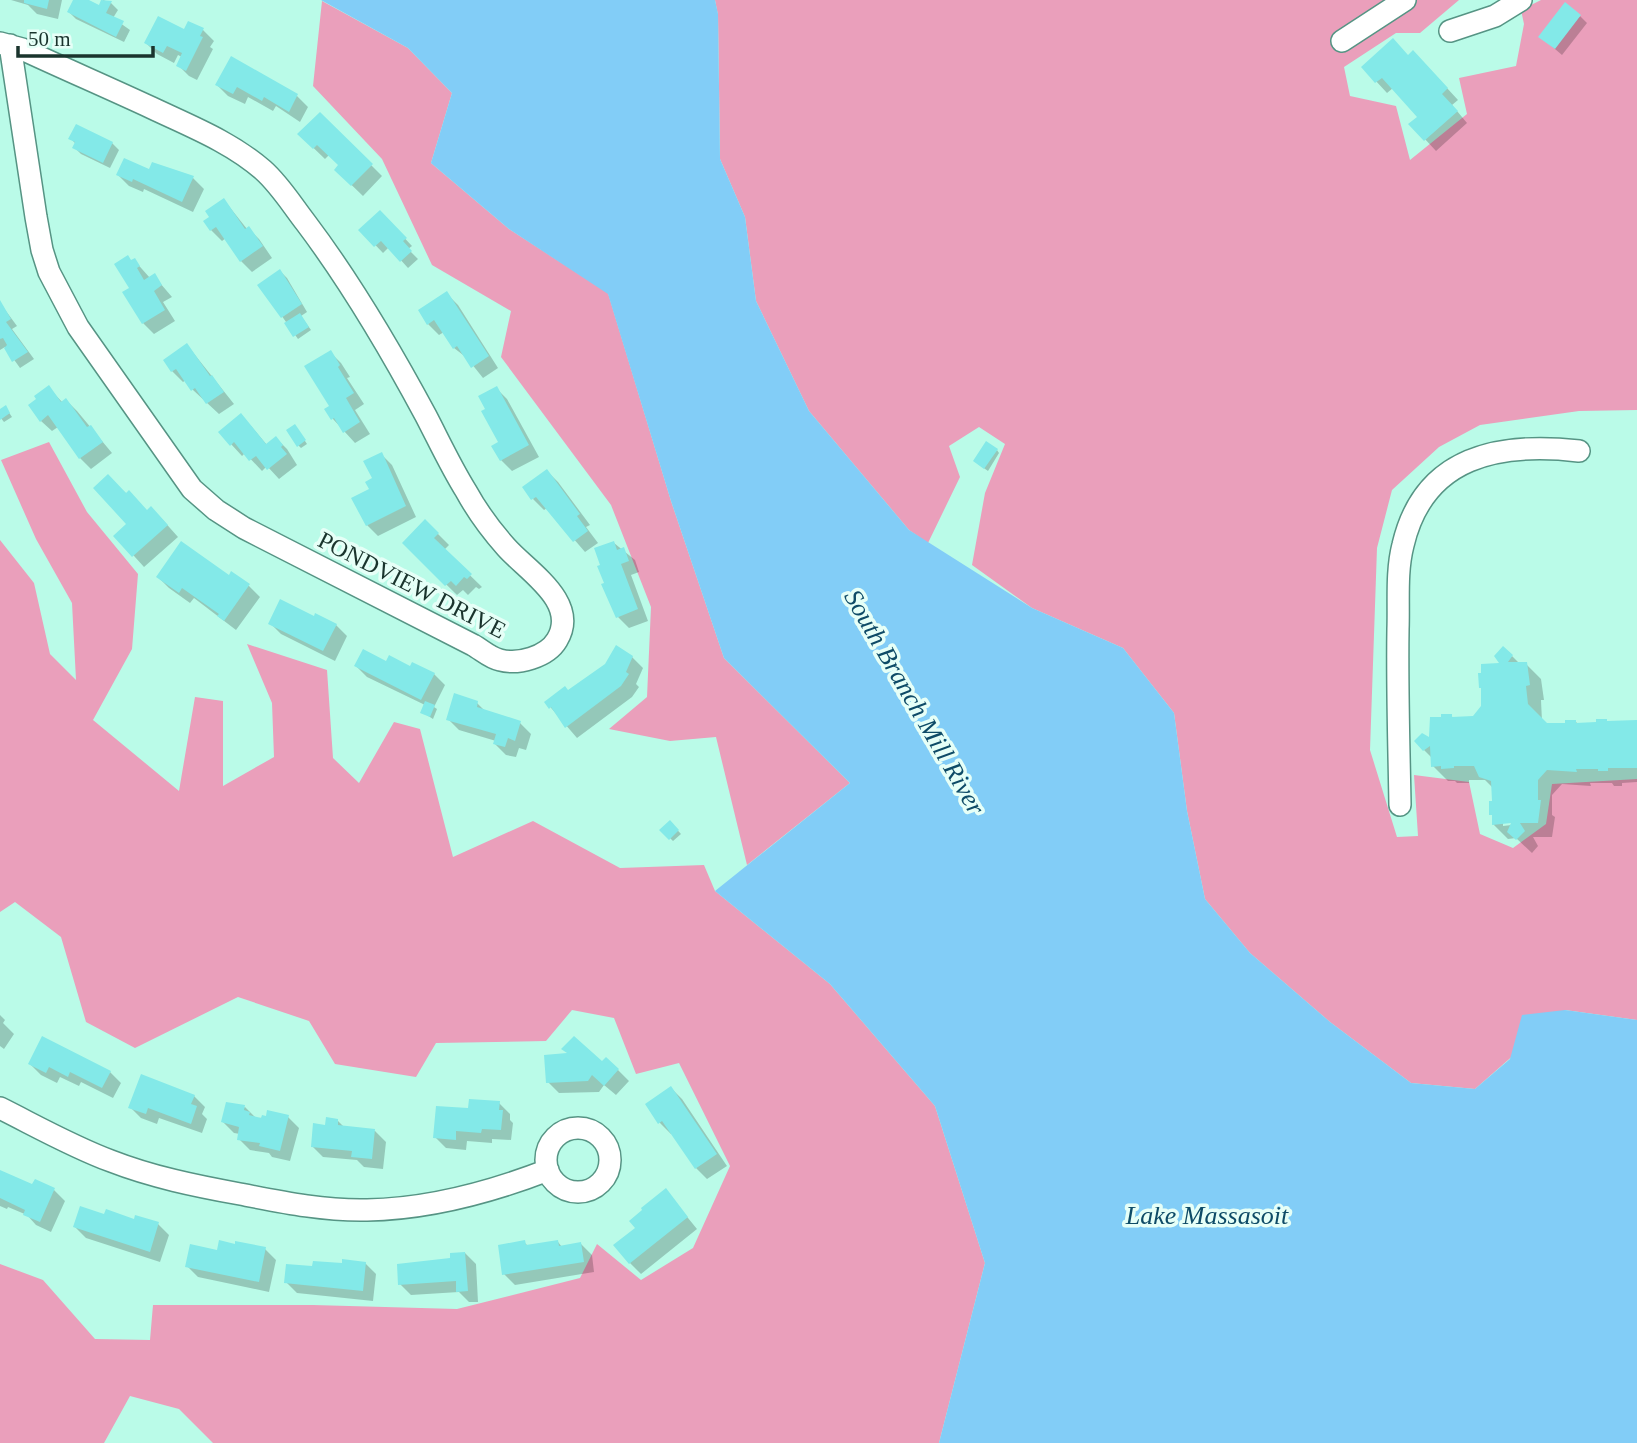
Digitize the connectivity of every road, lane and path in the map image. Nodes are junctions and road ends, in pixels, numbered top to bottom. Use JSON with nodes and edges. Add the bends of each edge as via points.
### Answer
{"nodes":[{"id":1,"x":1405,"y":0,"type":"edge"},
{"id":2,"x":1521,"y":0,"type":"edge"},
{"id":3,"x":1450,"y":31,"type":"dead end"},
{"id":4,"x":1342,"y":41,"type":"dead end"},
{"id":5,"x":5,"y":44,"type":"edge"},
{"id":6,"x":1579,"y":451,"type":"dead end"},
{"id":7,"x":1400,"y":805,"type":"dead end"},
{"id":8,"x":0,"y":1108,"type":"edge"},
{"id":9,"x":548,"y":1170,"type":"dead end"}],
"edges":[{"from":1,"to":4,"type":"street"},
{"from":2,"to":3,"type":"street","via":[[1495,16]]},
{"from":5,"to":5,"type":"street","name":"PONDVIEW DRIVE","via":[[202,131],[242,154],[275,181],[369,315],[480,514],[556,599],[563,625],[552,648],[518,661],[492,657],[244,528],[192,489],[78,327],[49,272]]},
{"from":6,"to":7,"type":"street","via":[[1520,448],[1492,452],[1447,473],[1419,503],[1400,565]]},
{"from":8,"to":9,"type":"street","via":[[110,1161],[156,1176],[333,1209],[391,1208],[460,1197]]}]}
